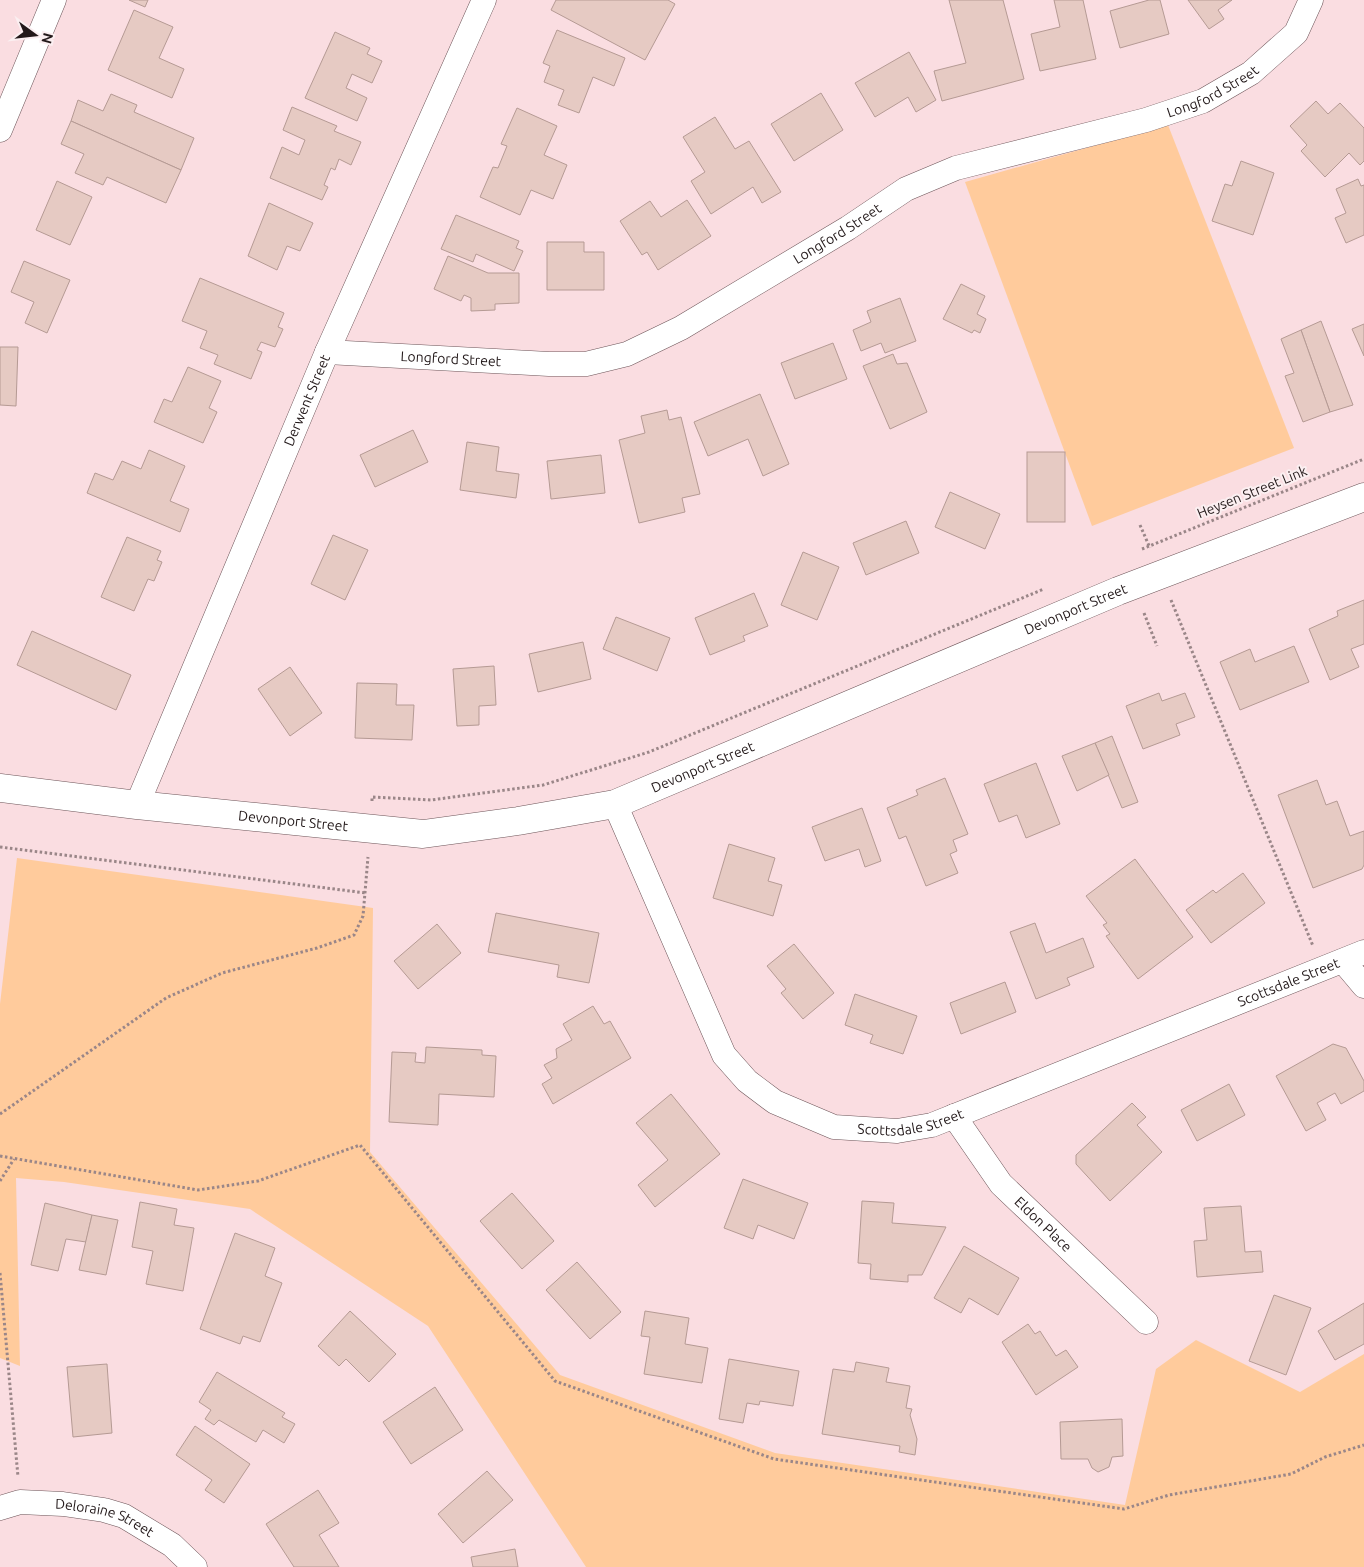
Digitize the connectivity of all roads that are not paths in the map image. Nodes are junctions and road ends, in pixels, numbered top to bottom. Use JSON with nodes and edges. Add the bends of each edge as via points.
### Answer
{"nodes":[{"id":1,"x":54,"y":0,"type":"edge"},
{"id":2,"x":484,"y":0,"type":"edge"},
{"id":3,"x":1311,"y":0,"type":"edge"},
{"id":4,"x":0,"y":130,"type":"edge"},
{"id":5,"x":327,"y":352,"type":"junction"},
{"id":6,"x":1364,"y":497,"type":"edge"},
{"id":7,"x":0,"y":788,"type":"edge"},
{"id":8,"x":615,"y":804,"type":"junction"},
{"id":9,"x":138,"y":805,"type":"junction"},
{"id":10,"x":1343,"y":961,"type":"edge"},
{"id":11,"x":1364,"y":986,"type":"edge"},
{"id":12,"x":954,"y":1116,"type":"junction"},
{"id":13,"x":1146,"y":1322,"type":"dead end"},
{"id":14,"x":10,"y":1505,"type":"edge"},
{"id":15,"x":195,"y":1567,"type":"edge"}],
"edges":[{"from":1,"to":4,"type":"street"},
{"from":2,"to":5,"type":"street","name":"Derwent Street"},
{"from":3,"to":5,"type":"street","name":"Longford Street","via":[[1296,34],[1251,73],[1203,101],[1146,120],[956,168],[906,189],[848,228],[681,328],[626,354],[586,364],[549,364]]},
{"from":5,"to":9,"type":"street","name":"Derwent Street"},
{"from":6,"to":8,"type":"main road","name":"Devonport Street","via":[[1100,599]]},
{"from":7,"to":9,"type":"main road","name":"Devonport Street"},
{"from":8,"to":9,"type":"main road","name":"Devonport Street","via":[[423,834]]},
{"from":8,"to":12,"type":"street","name":"Scottsdale Street","via":[[724,1055],[747,1081],[775,1102],[834,1127],[898,1131],[932,1125]]},
{"from":10,"to":11,"type":"street"},
{"from":10,"to":12,"type":"street","name":"Scottsdale Street"},
{"from":12,"to":13,"type":"street","name":"Eldon Place","via":[[1001,1184]]},
{"from":14,"to":15,"type":"street","name":"Deloraine Street","via":[[63,1504],[124,1516],[172,1545]]}]}
